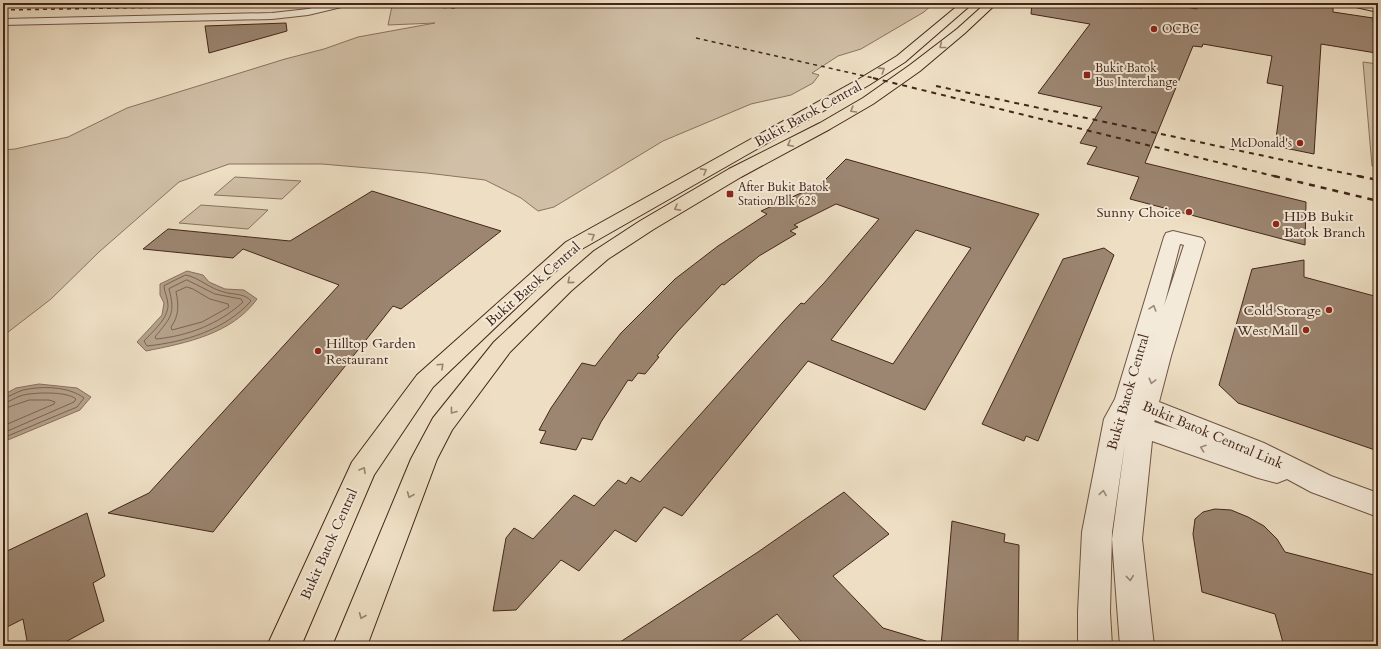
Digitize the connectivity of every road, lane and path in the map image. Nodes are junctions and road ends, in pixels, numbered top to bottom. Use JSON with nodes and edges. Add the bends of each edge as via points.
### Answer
{"nodes":[{"id":1,"x":333,"y":3,"type":"edge"},
{"id":2,"x":346,"y":3,"type":"edge"},
{"id":3,"x":968,"y":3,"type":"edge"},
{"id":4,"x":992,"y":3,"type":"edge"},
{"id":5,"x":1351,"y":3,"type":"edge"},
{"id":6,"x":1374,"y":3,"type":"edge"},
{"id":7,"x":1378,"y":4,"type":"edge"},
{"id":8,"x":1378,"y":9,"type":"edge"},
{"id":9,"x":3,"y":21,"type":"edge"},
{"id":10,"x":1184,"y":239,"type":"dead end"},
{"id":11,"x":1132,"y":413,"type":"junction"},
{"id":12,"x":1378,"y":505,"type":"edge"},
{"id":13,"x":284,"y":646,"type":"edge"},
{"id":14,"x":350,"y":646,"type":"edge"},
{"id":15,"x":1095,"y":646,"type":"edge"},
{"id":16,"x":1138,"y":646,"type":"edge"}],
"edges":[{"from":1,"to":9,"type":"street","via":[[275,13]]},
{"from":2,"to":9,"type":"street","via":[[308,12],[272,16]]},
{"from":13,"to":3,"type":"main road","name":"Bukit Batok Central","one_way":true,"via":[[362,470],[425,381],[573,246],[864,82],[901,59]]},
{"from":4,"to":14,"type":"main road","name":"Bukit Batok Central","one_way":true,"via":[[915,68],[868,102],[735,173],[601,255],[564,286],[502,347],[442,425],[424,459]]},
{"from":5,"to":8,"type":"street"},
{"from":6,"to":7,"type":"street"},
{"from":10,"to":11,"type":"street","name":"Bukit Batok Central","via":[[1159,356]]},
{"from":11,"to":12,"type":"street","name":"Bukit Batok Central Link","via":[[1258,468],[1321,484]]},
{"from":15,"to":11,"type":"street","name":"Bukit Batok Central","one_way":true,"via":[[1097,532],[1108,463]]},
{"from":11,"to":16,"type":"street","name":"Bukit Batok Central","one_way":true,"via":[[1126,539]]}]}
